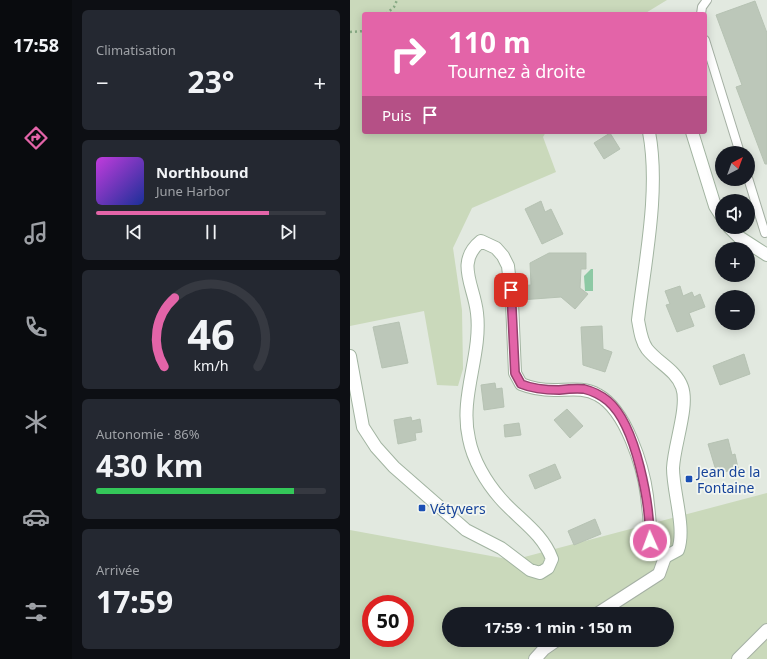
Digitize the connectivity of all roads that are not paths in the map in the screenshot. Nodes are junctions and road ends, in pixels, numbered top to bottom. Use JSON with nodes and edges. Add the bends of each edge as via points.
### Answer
{"nodes":[{"id":1,"x":707,"y":0,"type":"edge"},
{"id":2,"x":701,"y":12,"type":"edge"},
{"id":3,"x":707,"y":46,"type":"edge"},
{"id":4,"x":649,"y":134,"type":"edge"},
{"id":5,"x":693,"y":134,"type":"edge"},
{"id":6,"x":738,"y":146,"type":"edge"},
{"id":7,"x":750,"y":186,"type":"edge"},
{"id":8,"x":715,"y":206,"type":"edge"},
{"id":9,"x":765,"y":233,"type":"dead end"},
{"id":10,"x":735,"y":234,"type":"edge"},
{"id":11,"x":767,"y":255,"type":"edge"},
{"id":12,"x":350,"y":356,"type":"edge"},
{"id":13,"x":665,"y":557,"type":"junction"},
{"id":14,"x":608,"y":607,"type":"edge"},
{"id":15,"x":767,"y":630,"type":"edge"},
{"id":16,"x":547,"y":647,"type":"edge"},
{"id":17,"x":535,"y":659,"type":"edge"},
{"id":18,"x":738,"y":659,"type":"edge"}],
"edges":[{"from":1,"to":2,"type":"lane"},
{"from":3,"to":6,"type":"lane"},
{"from":4,"to":13,"type":"main road","via":[[654,164],[653,190],[638,320],[646,348],[678,378],[685,402],[675,444],[673,469],[682,541],[678,550]]},
{"from":5,"to":8,"type":"main road"},
{"from":7,"to":9,"type":"lane"},
{"from":10,"to":11,"type":"main road"},
{"from":12,"to":13,"type":"main road","via":[[363,427],[376,448],[466,530],[501,548],[530,570],[540,572],[548,568],[552,559],[547,545],[490,485],[469,440],[466,424],[467,403],[477,314],[466,266],[468,255],[474,246],[480,241],[487,243],[503,256],[508,266],[515,373],[521,384],[552,390],[583,389],[608,401],[618,413],[626,427],[647,495],[650,541]]},
{"from":13,"to":14,"type":"main road","via":[[659,574]]},
{"from":15,"to":18,"type":"main road"},
{"from":16,"to":17,"type":"main road"}]}
